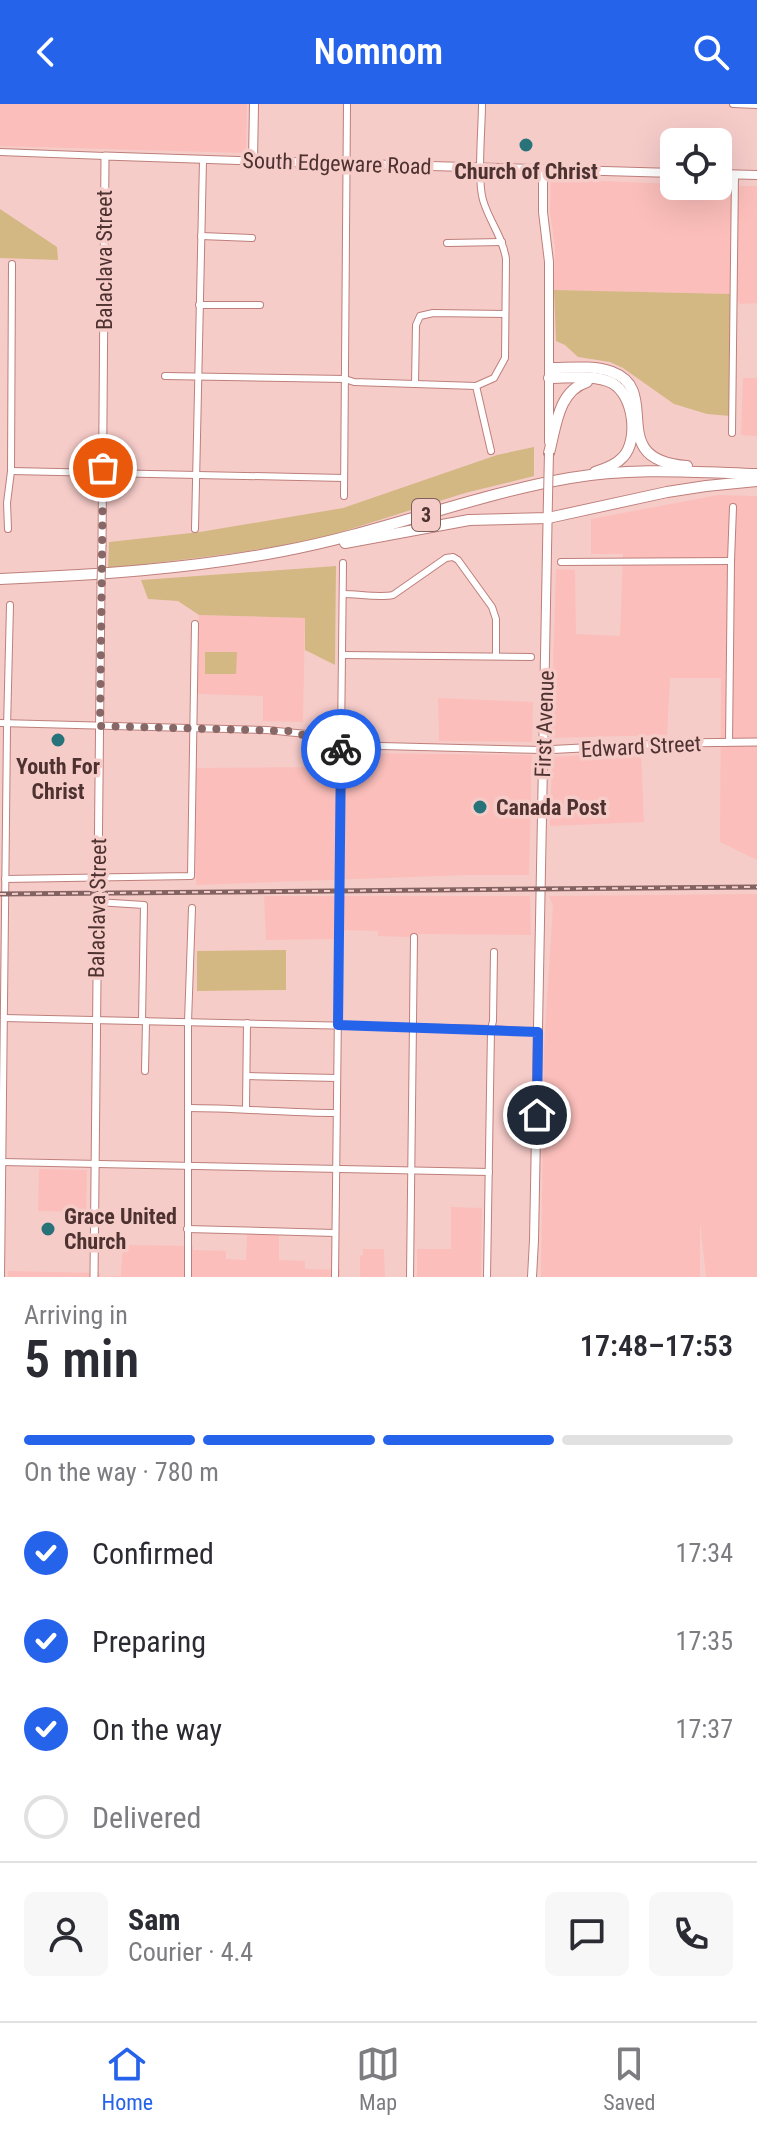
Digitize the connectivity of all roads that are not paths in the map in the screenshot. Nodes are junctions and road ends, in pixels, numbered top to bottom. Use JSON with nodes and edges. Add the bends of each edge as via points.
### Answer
{"nodes":[{"id":1,"x":254,"y":104,"type":"edge"},
{"id":2,"x":347,"y":104,"type":"edge"},
{"id":3,"x":482,"y":104,"type":"edge"},
{"id":4,"x":733,"y":104,"type":"edge"},
{"id":5,"x":757,"y":105,"type":"edge"},
{"id":6,"x":0,"y":152,"type":"edge"},
{"id":7,"x":105,"y":156,"type":"junction"},
{"id":8,"x":137,"y":157,"type":"junction"},
{"id":9,"x":203,"y":160,"type":"junction"},
{"id":10,"x":253,"y":161,"type":"junction"},
{"id":11,"x":347,"y":164,"type":"junction"},
{"id":12,"x":481,"y":167,"type":"junction"},
{"id":13,"x":543,"y":171,"type":"junction"},
{"id":14,"x":660,"y":173,"type":"edge"},
{"id":15,"x":732,"y":175,"type":"edge"},
{"id":16,"x":735,"y":175,"type":"junction"},
{"id":17,"x":757,"y":175,"type":"edge"},
{"id":18,"x":104,"y":201,"type":"junction"},
{"id":19,"x":201,"y":236,"type":"junction"},
{"id":20,"x":252,"y":238,"type":"dead end"},
{"id":21,"x":502,"y":242,"type":"junction"},
{"id":22,"x":447,"y":243,"type":"dead end"},
{"id":23,"x":12,"y":264,"type":"dead end"},
{"id":24,"x":199,"y":305,"type":"junction"},
{"id":25,"x":260,"y":305,"type":"dead end"},
{"id":26,"x":505,"y":314,"type":"junction"},
{"id":27,"x":550,"y":373,"type":"junction"},
{"id":28,"x":165,"y":376,"type":"dead end"},
{"id":29,"x":197,"y":377,"type":"junction"},
{"id":30,"x":345,"y":379,"type":"junction"},
{"id":31,"x":606,"y":381,"type":"junction"},
{"id":32,"x":415,"y":384,"type":"junction"},
{"id":33,"x":476,"y":386,"type":"junction"},
{"id":34,"x":732,"y":433,"type":"dead end"},
{"id":35,"x":491,"y":451,"type":"dead end"},
{"id":36,"x":549,"y":453,"type":"junction"},
{"id":37,"x":11,"y":471,"type":"junction"},
{"id":38,"x":103,"y":472,"type":"junction"},
{"id":39,"x":757,"y":472,"type":"edge"},
{"id":40,"x":196,"y":475,"type":"junction"},
{"id":41,"x":574,"y":477,"type":"junction"},
{"id":42,"x":344,"y":478,"type":"junction"},
{"id":43,"x":757,"y":481,"type":"edge"},
{"id":44,"x":344,"y":496,"type":"dead end"},
{"id":45,"x":3,"y":503,"type":"edge"},
{"id":46,"x":733,"y":507,"type":"dead end"},
{"id":47,"x":548,"y":518,"type":"junction"},
{"id":48,"x":8,"y":529,"type":"dead end"},
{"id":49,"x":195,"y":529,"type":"dead end"},
{"id":50,"x":279,"y":552,"type":"junction"},
{"id":51,"x":731,"y":561,"type":"junction"},
{"id":52,"x":561,"y":562,"type":"dead end"},
{"id":53,"x":343,"y":563,"type":"dead end"},
{"id":54,"x":0,"y":579,"type":"edge"},
{"id":55,"x":343,"y":594,"type":"junction"},
{"id":56,"x":10,"y":605,"type":"dead end"},
{"id":57,"x":195,"y":624,"type":"dead end"},
{"id":58,"x":343,"y":655,"type":"junction"},
{"id":59,"x":496,"y":656,"type":"junction"},
{"id":60,"x":531,"y":657,"type":"dead end"},
{"id":61,"x":3,"y":723,"type":"edge"},
{"id":62,"x":100,"y":726,"type":"junction"},
{"id":63,"x":192,"y":728,"type":"junction"},
{"id":64,"x":729,"y":742,"type":"junction"},
{"id":65,"x":757,"y":742,"type":"edge"},
{"id":66,"x":341,"y":745,"type":"junction"},
{"id":67,"x":543,"y":750,"type":"junction"},
{"id":68,"x":5,"y":879,"type":"junction"},
{"id":69,"x":98,"y":879,"type":"junction"},
{"id":70,"x":97,"y":902,"type":"junction"},
{"id":71,"x":192,"y":908,"type":"dead end"},
{"id":72,"x":414,"y":937,"type":"dead end"},
{"id":73,"x":494,"y":952,"type":"dead end"},
{"id":74,"x":4,"y":1018,"type":"junction"},
{"id":75,"x":96,"y":1020,"type":"junction"},
{"id":76,"x":144,"y":1021,"type":"junction"},
{"id":77,"x":188,"y":1022,"type":"junction"},
{"id":78,"x":247,"y":1023,"type":"junction"},
{"id":79,"x":338,"y":1025,"type":"junction"},
{"id":80,"x":413,"y":1027,"type":"junction"},
{"id":81,"x":491,"y":1029,"type":"junction"},
{"id":82,"x":538,"y":1032,"type":"junction"},
{"id":83,"x":145,"y":1071,"type":"dead end"},
{"id":84,"x":247,"y":1076,"type":"junction"},
{"id":85,"x":337,"y":1078,"type":"junction"},
{"id":86,"x":188,"y":1108,"type":"junction"},
{"id":87,"x":246,"y":1108,"type":"junction"},
{"id":88,"x":336,"y":1113,"type":"junction"},
{"id":89,"x":1,"y":1117,"type":"edge"},
{"id":90,"x":2,"y":1162,"type":"junction"},
{"id":91,"x":96,"y":1164,"type":"junction"},
{"id":92,"x":187,"y":1165,"type":"junction"},
{"id":93,"x":336,"y":1169,"type":"junction"},
{"id":94,"x":411,"y":1170,"type":"junction"},
{"id":95,"x":489,"y":1172,"type":"junction"},
{"id":96,"x":187,"y":1229,"type":"junction"},
{"id":97,"x":335,"y":1233,"type":"junction"},
{"id":98,"x":1,"y":1277,"type":"edge"},
{"id":99,"x":94,"y":1277,"type":"edge"},
{"id":100,"x":188,"y":1277,"type":"edge"},
{"id":101,"x":335,"y":1277,"type":"edge"},
{"id":102,"x":410,"y":1277,"type":"edge"},
{"id":103,"x":487,"y":1277,"type":"edge"},
{"id":104,"x":532,"y":1277,"type":"edge"}],
"edges":[{"from":1,"to":10,"type":"main road"},
{"from":2,"to":11,"type":"street"},
{"from":3,"to":12,"type":"street"},
{"from":4,"to":5,"type":"street"},
{"from":6,"to":7,"type":"street","name":"South Edgeware Road"},
{"from":7,"to":8,"type":"street","name":"South Edgeware Road"},
{"from":7,"to":18,"type":"street","name":"Balaclava Street"},
{"from":8,"to":9,"type":"street","name":"South Edgeware Road"},
{"from":8,"to":18,"type":"street","via":[[118,159],[110,168]]},
{"from":9,"to":10,"type":"street","name":"South Edgeware Road"},
{"from":9,"to":19,"type":"street"},
{"from":10,"to":11,"type":"main road","name":"South Edgeware Road"},
{"from":11,"to":12,"type":"main road","name":"South Edgeware Road"},
{"from":11,"to":30,"type":"street"},
{"from":12,"to":13,"type":"main road","name":"South Edgeware Road"},
{"from":12,"to":21,"type":"street","via":[[483,199]]},
{"from":13,"to":14,"type":"main road","name":"South Edgeware Road"},
{"from":13,"to":27,"type":"main road","name":"First Avenue"},
{"from":15,"to":16,"type":"main road"},
{"from":16,"to":17,"type":"main road"},
{"from":16,"to":34,"type":"street"},
{"from":18,"to":38,"type":"street","name":"Balaclava Street"},
{"from":19,"to":20,"type":"street"},
{"from":19,"to":24,"type":"street"},
{"from":21,"to":22,"type":"street"},
{"from":21,"to":26,"type":"street"},
{"from":23,"to":37,"type":"street"},
{"from":24,"to":25,"type":"street"},
{"from":24,"to":29,"type":"street"},
{"from":26,"to":32,"type":"street","via":[[420,316]]},
{"from":26,"to":33,"type":"street","via":[[503,363],[494,378]]},
{"from":27,"to":31,"type":"highway"},
{"from":27,"to":36,"type":"main road","name":"First Avenue"},
{"from":27,"to":39,"type":"highway","via":[[602,369],[623,379],[636,399],[640,441],[658,460]]},
{"from":28,"to":29,"type":"street"},
{"from":29,"to":30,"type":"street"},
{"from":29,"to":40,"type":"street"},
{"from":30,"to":32,"type":"street"},
{"from":30,"to":42,"type":"street"},
{"from":31,"to":36,"type":"highway","via":[[585,382],[567,395]]},
{"from":31,"to":41,"type":"highway","via":[[628,400],[631,443],[616,463]]},
{"from":32,"to":33,"type":"street"},
{"from":33,"to":35,"type":"street"},
{"from":36,"to":47,"type":"main road","name":"First Avenue","bridge":true},
{"from":37,"to":38,"type":"street"},
{"from":37,"to":45,"type":"street"},
{"from":38,"to":40,"type":"street"},
{"from":38,"to":62,"type":"street","name":"Balaclava Street","bridge":true},
{"from":39,"to":41,"type":"highway","number":"3"},
{"from":40,"to":42,"type":"street"},
{"from":40,"to":49,"type":"street"},
{"from":41,"to":50,"type":"highway","number":"3"},
{"from":42,"to":44,"type":"street"},
{"from":43,"to":47,"type":"highway","via":[[667,492]]},
{"from":45,"to":48,"type":"street"},
{"from":46,"to":51,"type":"street"},
{"from":47,"to":50,"type":"highway","via":[[469,520]]},
{"from":47,"to":67,"type":"main road","name":"First Avenue"},
{"from":50,"to":54,"type":"highway","number":"3"},
{"from":51,"to":52,"type":"street"},
{"from":51,"to":64,"type":"street"},
{"from":53,"to":55,"type":"street"},
{"from":55,"to":58,"type":"street"},
{"from":55,"to":59,"type":"street","via":[[393,595],[453,557],[492,607]]},
{"from":56,"to":61,"type":"street"},
{"from":57,"to":63,"type":"street"},
{"from":58,"to":59,"type":"street"},
{"from":58,"to":66,"type":"street"},
{"from":59,"to":60,"type":"street"},
{"from":61,"to":62,"type":"street","name":"Edward Street"},
{"from":61,"to":68,"type":"street"},
{"from":62,"to":63,"type":"street","name":"Edward Street"},
{"from":62,"to":69,"type":"street","name":"Balaclava Street"},
{"from":63,"to":66,"type":"street","name":"Edward Street","via":[[288,731]]},
{"from":63,"to":69,"type":"street","via":[[191,876]]},
{"from":64,"to":65,"type":"street","name":"Edward Street"},
{"from":64,"to":67,"type":"street","name":"Edward Street"},
{"from":66,"to":67,"type":"street","name":"Edward Street"},
{"from":66,"to":79,"type":"street"},
{"from":67,"to":82,"type":"main road","name":"First Avenue"},
{"from":68,"to":69,"type":"street"},
{"from":68,"to":74,"type":"street"},
{"from":69,"to":70,"type":"street","name":"Balaclava Street"},
{"from":70,"to":75,"type":"street","name":"Balaclava Street"},
{"from":70,"to":76,"type":"street","via":[[144,905]]},
{"from":71,"to":77,"type":"street"},
{"from":72,"to":80,"type":"street"},
{"from":73,"to":81,"type":"street"},
{"from":74,"to":75,"type":"street"},
{"from":74,"to":89,"type":"street"},
{"from":75,"to":76,"type":"street"},
{"from":75,"to":91,"type":"street","name":"Balaclava Street"},
{"from":76,"to":77,"type":"street"},
{"from":76,"to":83,"type":"street"},
{"from":77,"to":78,"type":"street"},
{"from":77,"to":86,"type":"street"},
{"from":78,"to":79,"type":"street"},
{"from":78,"to":84,"type":"street"},
{"from":79,"to":80,"type":"street"},
{"from":79,"to":85,"type":"street"},
{"from":80,"to":81,"type":"street"},
{"from":80,"to":94,"type":"street"},
{"from":81,"to":82,"type":"street"},
{"from":81,"to":95,"type":"street"},
{"from":82,"to":104,"type":"main road","name":"First Avenue"},
{"from":84,"to":85,"type":"street"},
{"from":84,"to":87,"type":"street"},
{"from":85,"to":88,"type":"street"},
{"from":86,"to":87,"type":"street"},
{"from":86,"to":92,"type":"street"},
{"from":87,"to":88,"type":"street"},
{"from":88,"to":93,"type":"street"},
{"from":89,"to":90,"type":"street"},
{"from":90,"to":91,"type":"street"},
{"from":90,"to":98,"type":"street"},
{"from":91,"to":92,"type":"street"},
{"from":91,"to":99,"type":"street","name":"Balaclava Street"},
{"from":92,"to":93,"type":"street"},
{"from":92,"to":96,"type":"street"},
{"from":93,"to":94,"type":"street"},
{"from":93,"to":97,"type":"street"},
{"from":94,"to":95,"type":"street"},
{"from":94,"to":102,"type":"street"},
{"from":95,"to":103,"type":"street"},
{"from":96,"to":97,"type":"street"},
{"from":96,"to":100,"type":"street"},
{"from":97,"to":101,"type":"street"}]}
